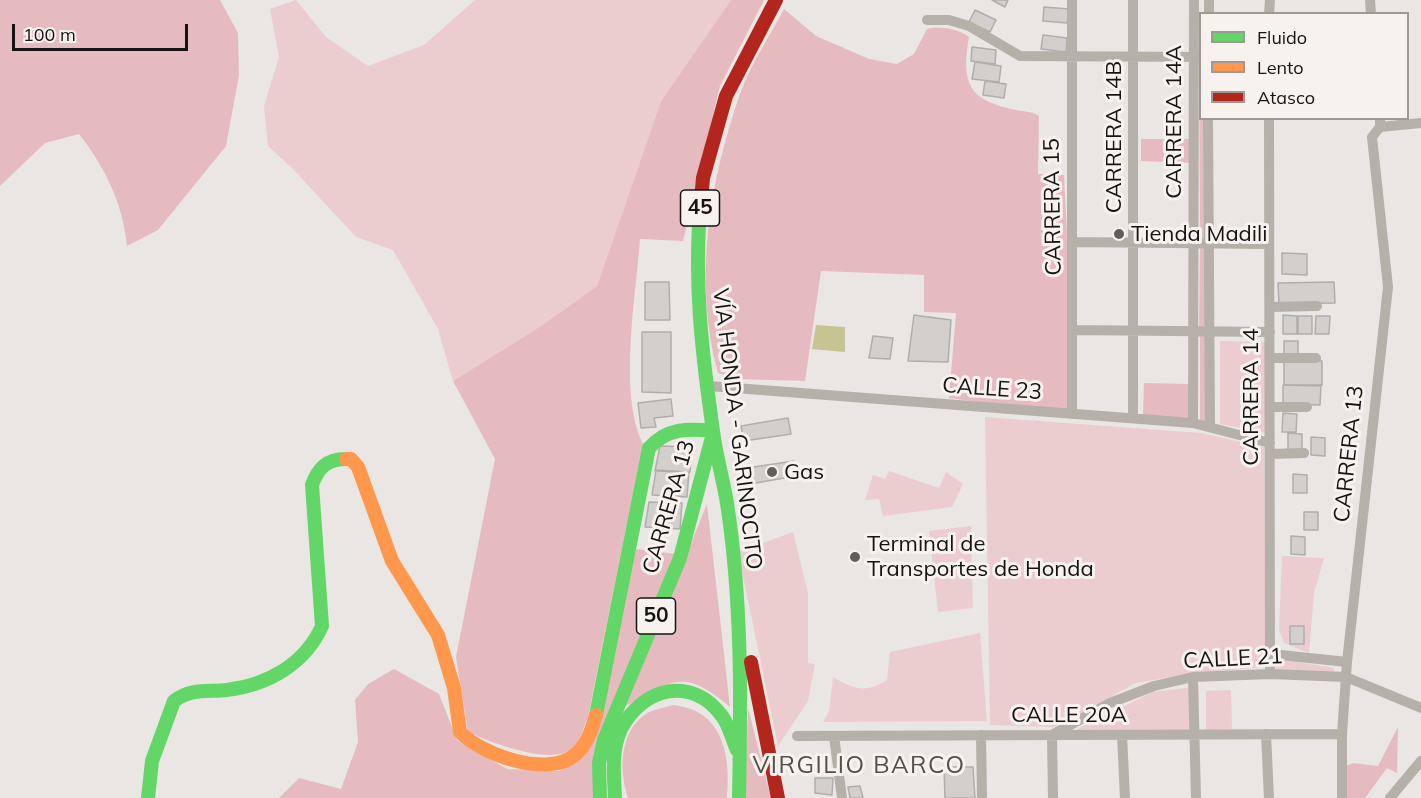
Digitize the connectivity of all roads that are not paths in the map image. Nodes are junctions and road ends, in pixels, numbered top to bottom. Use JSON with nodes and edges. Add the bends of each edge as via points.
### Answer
{"nodes":[{"id":1,"x":776,"y":0,"type":"edge"},
{"id":2,"x":1072,"y":0,"type":"edge"},
{"id":3,"x":1133,"y":0,"type":"edge"},
{"id":4,"x":1194,"y":0,"type":"edge"},
{"id":5,"x":927,"y":20,"type":"dead end"},
{"id":6,"x":1071,"y":55,"type":"junction"},
{"id":7,"x":1134,"y":57,"type":"junction"},
{"id":8,"x":1197,"y":57,"type":"edge"},
{"id":9,"x":1208,"y":120,"type":"edge"},
{"id":10,"x":1269,"y":120,"type":"edge"},
{"id":11,"x":1380,"y":123,"type":"edge"},
{"id":12,"x":1421,"y":123,"type":"edge"},
{"id":13,"x":1073,"y":242,"type":"junction"},
{"id":14,"x":1132,"y":243,"type":"junction"},
{"id":15,"x":1207,"y":243,"type":"junction"},
{"id":16,"x":1194,"y":244,"type":"junction"},
{"id":17,"x":1269,"y":244,"type":"junction"},
{"id":18,"x":1317,"y":306,"type":"dead end"},
{"id":19,"x":1270,"y":307,"type":"junction"},
{"id":20,"x":1074,"y":330,"type":"junction"},
{"id":21,"x":1133,"y":331,"type":"junction"},
{"id":22,"x":1192,"y":332,"type":"junction"},
{"id":23,"x":1208,"y":332,"type":"junction"},
{"id":24,"x":1270,"y":332,"type":"junction"},
{"id":25,"x":1270,"y":358,"type":"junction"},
{"id":26,"x":1316,"y":358,"type":"dead end"},
{"id":27,"x":710,"y":386,"type":"junction"},
{"id":28,"x":1271,"y":407,"type":"junction"},
{"id":29,"x":1307,"y":407,"type":"dead end"},
{"id":30,"x":1072,"y":414,"type":"junction"},
{"id":31,"x":1133,"y":418,"type":"junction"},
{"id":32,"x":1193,"y":423,"type":"junction"},
{"id":33,"x":1210,"y":428,"type":"junction"},
{"id":34,"x":713,"y":431,"type":"junction"},
{"id":35,"x":1270,"y":442,"type":"junction"},
{"id":36,"x":1304,"y":453,"type":"dead end"},
{"id":37,"x":1270,"y":454,"type":"junction"},
{"id":38,"x":738,"y":602,"type":"junction"},
{"id":39,"x":1271,"y":654,"type":"junction"},
{"id":40,"x":1347,"y":662,"type":"junction"},
{"id":41,"x":1270,"y":674,"type":"junction"},
{"id":42,"x":1193,"y":677,"type":"junction"},
{"id":43,"x":1346,"y":677,"type":"junction"},
{"id":44,"x":1421,"y":708,"type":"edge"},
{"id":45,"x":1194,"y":734,"type":"junction"},
{"id":46,"x":1266,"y":734,"type":"junction"},
{"id":47,"x":1342,"y":734,"type":"junction"},
{"id":48,"x":981,"y":735,"type":"junction"},
{"id":49,"x":1052,"y":735,"type":"junction"},
{"id":50,"x":1122,"y":735,"type":"junction"},
{"id":51,"x":797,"y":736,"type":"dead end"},
{"id":52,"x":834,"y":736,"type":"junction"},
{"id":53,"x":1421,"y":761,"type":"edge"},
{"id":54,"x":742,"y":770,"type":"junction"},
{"id":55,"x":148,"y":798,"type":"edge"},
{"id":56,"x":600,"y":798,"type":"edge"},
{"id":57,"x":615,"y":798,"type":"edge"},
{"id":58,"x":739,"y":798,"type":"edge"},
{"id":59,"x":778,"y":798,"type":"edge"},
{"id":60,"x":842,"y":798,"type":"edge"},
{"id":61,"x":982,"y":798,"type":"edge"},
{"id":62,"x":1053,"y":798,"type":"edge"},
{"id":63,"x":1125,"y":798,"type":"edge"},
{"id":64,"x":1196,"y":798,"type":"edge"},
{"id":65,"x":1269,"y":798,"type":"edge"},
{"id":66,"x":1342,"y":798,"type":"edge"},
{"id":67,"x":1390,"y":798,"type":"edge"}],
"edges":[{"from":1,"to":27,"type":"main road","name":"VÍA HONDA - GARINOCITO","number":"45","via":[[726,96],[703,178],[696,274],[699,324]]},
{"from":2,"to":6,"type":"street","name":"CARRERA 15"},
{"from":3,"to":7,"type":"street","name":"CARRERA 14B"},
{"from":4,"to":8,"type":"street","name":"CARRERA 14A"},
{"from":5,"to":6,"type":"street","via":[[949,20],[969,26],[1020,56]]},
{"from":6,"to":7,"type":"street"},
{"from":6,"to":13,"type":"street","name":"CARRERA 15"},
{"from":7,"to":8,"type":"street"},
{"from":7,"to":14,"type":"street","name":"CARRERA 14B"},
{"from":8,"to":16,"type":"street","name":"CARRERA 14A"},
{"from":9,"to":15,"type":"street","name":"CARRERA 14A"},
{"from":10,"to":17,"type":"street","name":"CARRERA 14"},
{"from":11,"to":12,"type":"street"},
{"from":11,"to":40,"type":"street","name":"CARRERA 13","via":[[1372,137],[1388,287]]},
{"from":13,"to":14,"type":"street"},
{"from":13,"to":20,"type":"street","name":"CARRERA 15"},
{"from":14,"to":16,"type":"street"},
{"from":14,"to":21,"type":"street","name":"CARRERA 14B"},
{"from":15,"to":16,"type":"street"},
{"from":15,"to":17,"type":"street"},
{"from":15,"to":23,"type":"street","name":"CARRERA 14A"},
{"from":16,"to":22,"type":"street","name":"CARRERA 14A"},
{"from":17,"to":19,"type":"street","name":"CARRERA 14"},
{"from":18,"to":19,"type":"street"},
{"from":19,"to":24,"type":"street","name":"CARRERA 14"},
{"from":20,"to":21,"type":"street"},
{"from":20,"to":30,"type":"street","name":"CARRERA 15"},
{"from":21,"to":22,"type":"street"},
{"from":21,"to":31,"type":"street","name":"CARRERA 14B"},
{"from":22,"to":23,"type":"street"},
{"from":22,"to":32,"type":"street","name":"CARRERA 14A"},
{"from":23,"to":24,"type":"street"},
{"from":23,"to":33,"type":"street","name":"CARRERA 14A"},
{"from":24,"to":25,"type":"street","name":"CARRERA 14"},
{"from":25,"to":26,"type":"street"},
{"from":25,"to":28,"type":"street","name":"CARRERA 14"},
{"from":27,"to":30,"type":"street","name":"CALLE 23"},
{"from":27,"to":34,"type":"main road","name":"VÍA HONDA - GARINOCITO","number":"45"},
{"from":28,"to":29,"type":"street"},
{"from":28,"to":35,"type":"street","name":"CARRERA 14"},
{"from":30,"to":31,"type":"street","name":"CALLE 23"},
{"from":31,"to":32,"type":"street","name":"CALLE 23"},
{"from":32,"to":33,"type":"street","name":"CALLE 23"},
{"from":33,"to":35,"type":"street","name":"CALLE 23"},
{"from":34,"to":38,"type":"main road","name":"VÍA HONDA - GARINOCITO","number":"45","via":[[727,503]]},
{"from":34,"to":55,"type":"main road","via":[[674,431],[649,448],[596,716],[586,743],[569,760],[553,766],[517,760],[477,747],[460,732],[452,679],[438,635],[392,561],[358,467],[351,459],[341,458],[316,470],[312,485],[322,626],[319,636],[304,655],[257,684],[180,695],[174,701],[154,755]]},
{"from":34,"to":56,"type":"main road","name":"CARRERA 13","number":"50","via":[[680,558],[604,740],[599,763]]},
{"from":35,"to":37,"type":"street","name":"CARRERA 14"},
{"from":36,"to":37,"type":"street"},
{"from":37,"to":39,"type":"street","name":"CARRERA 14"},
{"from":38,"to":54,"type":"main road","name":"VÍA HONDA - GARINOCITO","number":"45"},
{"from":38,"to":59,"type":"main road"},
{"from":39,"to":40,"type":"street"},
{"from":39,"to":41,"type":"street","name":"CARRERA 14"},
{"from":40,"to":43,"type":"street","name":"CARRERA 13"},
{"from":41,"to":42,"type":"street","name":"CALLE 21"},
{"from":41,"to":43,"type":"street","name":"CALLE 21"},
{"from":42,"to":45,"type":"street"},
{"from":42,"to":49,"type":"street","name":"CALLE 21","via":[[1154,686],[1110,703]]},
{"from":43,"to":44,"type":"street","name":"CALLE 21"},
{"from":43,"to":47,"type":"street","name":"CARRERA 13"},
{"from":45,"to":46,"type":"street","name":"CALLE 20A"},
{"from":45,"to":50,"type":"street","name":"CALLE 20A"},
{"from":45,"to":64,"type":"street"},
{"from":46,"to":47,"type":"street","name":"CALLE 20A"},
{"from":46,"to":65,"type":"street"},
{"from":47,"to":66,"type":"street","name":"CARRERA 13"},
{"from":48,"to":49,"type":"street","name":"CALLE 20A"},
{"from":48,"to":52,"type":"street","name":"CALLE 20A"},
{"from":48,"to":61,"type":"street"},
{"from":49,"to":50,"type":"street","name":"CALLE 20A"},
{"from":49,"to":62,"type":"street"},
{"from":50,"to":63,"type":"street"},
{"from":51,"to":52,"type":"street","name":"CALLE 20A"},
{"from":52,"to":60,"type":"street"},
{"from":53,"to":67,"type":"street"},
{"from":54,"to":57,"type":"main road","via":[[726,719],[716,707],[699,694],[681,690],[661,692],[633,708],[621,725],[612,765]]},
{"from":54,"to":58,"type":"main road","name":"VÍA HONDA - GARINOCITO"}]}
